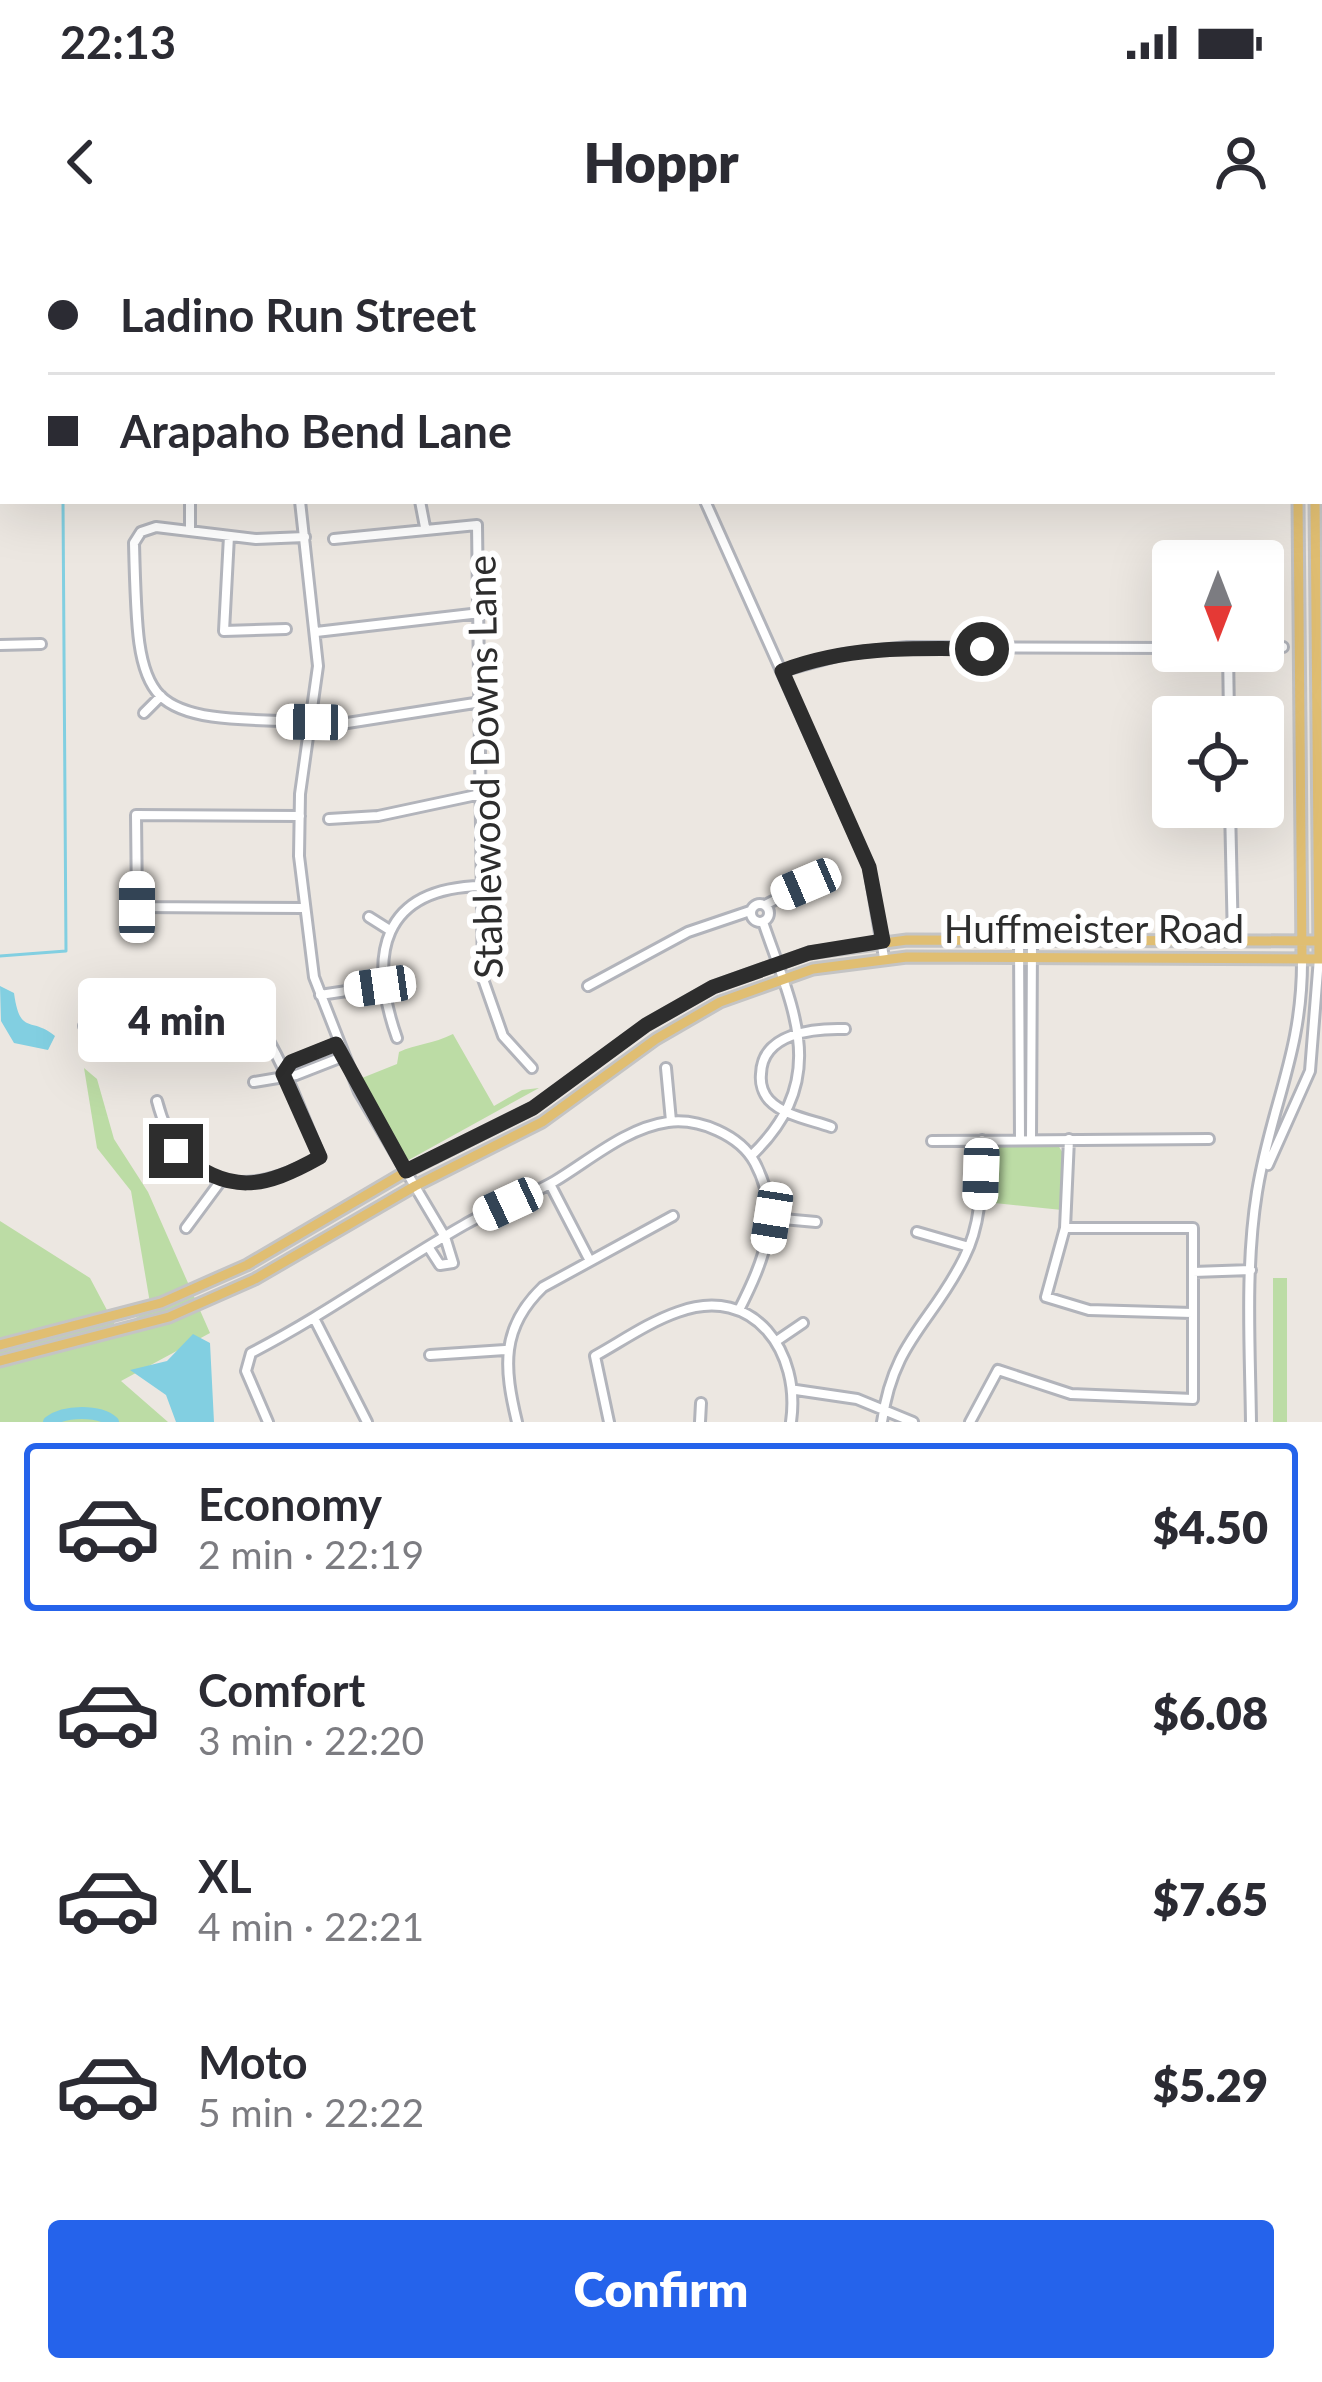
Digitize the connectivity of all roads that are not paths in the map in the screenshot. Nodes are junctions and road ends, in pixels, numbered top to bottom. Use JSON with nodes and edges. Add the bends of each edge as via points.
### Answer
{"nodes":[{"id":1,"x":190,"y":504,"type":"edge"},
{"id":2,"x":300,"y":504,"type":"edge"},
{"id":3,"x":421,"y":504,"type":"edge"},
{"id":4,"x":706,"y":504,"type":"edge"},
{"id":5,"x":1298,"y":504,"type":"edge"},
{"id":6,"x":1315,"y":504,"type":"edge"},
{"id":7,"x":425,"y":527,"type":"junction"},
{"id":8,"x":190,"y":529,"type":"junction"},
{"id":9,"x":229,"y":536,"type":"junction"},
{"id":10,"x":305,"y":537,"type":"junction"},
{"id":11,"x":334,"y":539,"type":"dead end"},
{"id":12,"x":480,"y":613,"type":"junction"},
{"id":13,"x":286,"y":629,"type":"dead end"},
{"id":14,"x":316,"y":632,"type":"junction"},
{"id":15,"x":41,"y":644,"type":"dead end"},
{"id":16,"x":0,"y":645,"type":"edge"},
{"id":17,"x":1152,"y":648,"type":"edge"},
{"id":18,"x":782,"y":671,"type":"junction"},
{"id":19,"x":1300,"y":693,"type":"junction"},
{"id":20,"x":1318,"y":693,"type":"junction"},
{"id":21,"x":161,"y":696,"type":"junction"},
{"id":22,"x":481,"y":702,"type":"junction"},
{"id":23,"x":144,"y":713,"type":"dead end"},
{"id":24,"x":312,"y":722,"type":"junction"},
{"id":25,"x":341,"y":724,"type":"dead end"},
{"id":26,"x":481,"y":794,"type":"junction"},
{"id":27,"x":1301,"y":815,"type":"junction"},
{"id":28,"x":1319,"y":815,"type":"edge"},
{"id":29,"x":300,"y":816,"type":"junction"},
{"id":30,"x":328,"y":819,"type":"dead end"},
{"id":31,"x":1230,"y":828,"type":"edge"},
{"id":32,"x":806,"y":884,"type":"dead end"},
{"id":33,"x":482,"y":886,"type":"junction"},
{"id":34,"x":765,"y":905,"type":"junction"},
{"id":35,"x":303,"y":908,"type":"junction"},
{"id":36,"x":751,"y":911,"type":"junction"},
{"id":37,"x":369,"y":917,"type":"dead end"},
{"id":38,"x":763,"y":922,"type":"junction"},
{"id":39,"x":389,"y":929,"type":"junction"},
{"id":40,"x":1019,"y":939,"type":"junction"},
{"id":41,"x":1032,"y":940,"type":"junction"},
{"id":42,"x":883,"y":941,"type":"junction"},
{"id":43,"x":1302,"y":941,"type":"junction"},
{"id":44,"x":1321,"y":941,"type":"edge"},
{"id":45,"x":1232,"y":942,"type":"junction"},
{"id":46,"x":1025,"y":957,"type":"junction"},
{"id":47,"x":884,"y":958,"type":"junction"},
{"id":48,"x":1302,"y":958,"type":"junction"},
{"id":49,"x":1321,"y":958,"type":"edge"},
{"id":50,"x":777,"y":962,"type":"junction"},
{"id":51,"x":782,"y":978,"type":"junction"},
{"id":52,"x":470,"y":980,"type":"dead end"},
{"id":53,"x":483,"y":980,"type":"junction"},
{"id":54,"x":380,"y":986,"type":"junction"},
{"id":55,"x":588,"y":986,"type":"dead end"},
{"id":56,"x":320,"y":995,"type":"junction"},
{"id":57,"x":646,"y":1025,"type":"junction"},
{"id":58,"x":84,"y":1026,"type":"dead end"},
{"id":59,"x":845,"y":1029,"type":"dead end"},
{"id":60,"x":801,"y":1033,"type":"junction"},
{"id":61,"x":397,"y":1038,"type":"dead end"},
{"id":62,"x":656,"y":1039,"type":"junction"},
{"id":63,"x":336,"y":1044,"type":"junction"},
{"id":64,"x":342,"y":1058,"type":"junction"},
{"id":65,"x":1294,"y":1058,"type":"junction"},
{"id":66,"x":1311,"y":1063,"type":"junction"},
{"id":67,"x":532,"y":1068,"type":"dead end"},
{"id":68,"x":666,"y":1068,"type":"dead end"},
{"id":69,"x":283,"y":1074,"type":"junction"},
{"id":70,"x":254,"y":1082,"type":"dead end"},
{"id":71,"x":157,"y":1101,"type":"dead end"},
{"id":72,"x":533,"y":1108,"type":"junction"},
{"id":73,"x":788,"y":1113,"type":"junction"},
{"id":74,"x":671,"y":1121,"type":"junction"},
{"id":75,"x":542,"y":1122,"type":"junction"},
{"id":76,"x":831,"y":1126,"type":"dead end"},
{"id":77,"x":1069,"y":1139,"type":"junction"},
{"id":78,"x":1209,"y":1139,"type":"dead end"},
{"id":79,"x":982,"y":1140,"type":"junction"},
{"id":80,"x":1025,"y":1140,"type":"junction"},
{"id":81,"x":932,"y":1141,"type":"dead end"},
{"id":82,"x":751,"y":1156,"type":"junction"},
{"id":83,"x":406,"y":1171,"type":"junction"},
{"id":84,"x":220,"y":1182,"type":"junction"},
{"id":85,"x":550,"y":1184,"type":"junction"},
{"id":86,"x":415,"y":1186,"type":"junction"},
{"id":87,"x":1258,"y":1188,"type":"junction"},
{"id":88,"x":673,"y":1216,"type":"dead end"},
{"id":89,"x":772,"y":1218,"type":"junction"},
{"id":90,"x":815,"y":1222,"type":"dead end"},
{"id":91,"x":186,"y":1228,"type":"dead end"},
{"id":92,"x":1065,"y":1228,"type":"junction"},
{"id":93,"x":917,"y":1232,"type":"dead end"},
{"id":94,"x":445,"y":1237,"type":"junction"},
{"id":95,"x":969,"y":1246,"type":"junction"},
{"id":96,"x":429,"y":1248,"type":"junction"},
{"id":97,"x":590,"y":1261,"type":"junction"},
{"id":98,"x":1251,"y":1270,"type":"junction"},
{"id":99,"x":1192,"y":1272,"type":"junction"},
{"id":100,"x":739,"y":1310,"type":"junction"},
{"id":101,"x":1192,"y":1313,"type":"junction"},
{"id":102,"x":315,"y":1320,"type":"junction"},
{"id":103,"x":803,"y":1323,"type":"dead end"},
{"id":104,"x":778,"y":1340,"type":"junction"},
{"id":105,"x":0,"y":1345,"type":"edge"},
{"id":106,"x":505,"y":1350,"type":"junction"},
{"id":107,"x":430,"y":1355,"type":"dead end"},
{"id":108,"x":0,"y":1361,"type":"edge"},
{"id":109,"x":796,"y":1390,"type":"junction"},
{"id":110,"x":701,"y":1403,"type":"dead end"},
{"id":111,"x":883,"y":1409,"type":"junction"},
{"id":112,"x":268,"y":1422,"type":"edge"},
{"id":113,"x":368,"y":1422,"type":"edge"},
{"id":114,"x":517,"y":1422,"type":"edge"},
{"id":115,"x":609,"y":1422,"type":"edge"},
{"id":116,"x":700,"y":1422,"type":"edge"},
{"id":117,"x":790,"y":1422,"type":"edge"},
{"id":118,"x":881,"y":1422,"type":"edge"},
{"id":119,"x":913,"y":1422,"type":"edge"},
{"id":120,"x":970,"y":1422,"type":"edge"},
{"id":121,"x":1251,"y":1422,"type":"edge"}],
"edges":[{"from":1,"to":8,"type":"street"},
{"from":2,"to":10,"type":"street"},
{"from":3,"to":7,"type":"street"},
{"from":4,"to":18,"type":"street"},
{"from":5,"to":19,"type":"main road"},
{"from":6,"to":20,"type":"main road"},
{"from":7,"to":11,"type":"street"},
{"from":7,"to":12,"type":"street","name":"Stablewood Downs Lane","via":[[477,525]]},
{"from":8,"to":9,"type":"street"},
{"from":8,"to":21,"type":"street","via":[[156,527],[134,543],[136,650]]},
{"from":9,"to":10,"type":"street"},
{"from":9,"to":13,"type":"street","via":[[224,632]]},
{"from":10,"to":14,"type":"street"},
{"from":12,"to":14,"type":"street"},
{"from":12,"to":22,"type":"street","name":"Stablewood Downs Lane"},
{"from":14,"to":24,"type":"street"},
{"from":15,"to":16,"type":"street"},
{"from":17,"to":18,"type":"street","via":[[907,647]]},
{"from":18,"to":42,"type":"street","via":[[869,867]]},
{"from":19,"to":20,"type":"main road"},
{"from":19,"to":27,"type":"main road"},
{"from":20,"to":28,"type":"main road"},
{"from":21,"to":23,"type":"street"},
{"from":21,"to":24,"type":"street","via":[[196,718]]},
{"from":22,"to":25,"type":"street"},
{"from":22,"to":26,"type":"street","name":"Stablewood Downs Lane"},
{"from":24,"to":29,"type":"street"},
{"from":26,"to":30,"type":"street"},
{"from":26,"to":33,"type":"street","name":"Stablewood Downs Lane"},
{"from":27,"to":28,"type":"main road"},
{"from":27,"to":43,"type":"main road"},
{"from":28,"to":44,"type":"main road"},
{"from":29,"to":35,"type":"street"},
{"from":29,"to":35,"type":"street","via":[[136,814],[137,907]]},
{"from":31,"to":45,"type":"street"},
{"from":32,"to":34,"type":"street"},
{"from":33,"to":39,"type":"street","via":[[435,892]]},
{"from":33,"to":53,"type":"street","name":"Stablewood Downs Lane"},
{"from":34,"to":36,"type":"street"},
{"from":34,"to":38,"type":"street"},
{"from":35,"to":56,"type":"street"},
{"from":36,"to":38,"type":"street"},
{"from":36,"to":55,"type":"street","via":[[688,932]]},
{"from":37,"to":39,"type":"street"},
{"from":38,"to":50,"type":"street"},
{"from":39,"to":54,"type":"street"},
{"from":40,"to":41,"type":"main road","name":"Huffmeister Road"},
{"from":40,"to":42,"type":"main road","name":"Huffmeister Road"},
{"from":40,"to":46,"type":"street"},
{"from":41,"to":45,"type":"main road","name":"Huffmeister Road"},
{"from":41,"to":46,"type":"street"},
{"from":42,"to":47,"type":"street"},
{"from":42,"to":50,"type":"main road","name":"Huffmeister Road"},
{"from":43,"to":44,"type":"main road","name":"Huffmeister Road"},
{"from":43,"to":45,"type":"main road","name":"Huffmeister Road"},
{"from":43,"to":48,"type":"main road"},
{"from":44,"to":49,"type":"main road"},
{"from":46,"to":47,"type":"main road","name":"Huffmeister Road"},
{"from":46,"to":48,"type":"main road","name":"Huffmeister Road"},
{"from":46,"to":80,"type":"street"},
{"from":47,"to":51,"type":"main road","name":"Huffmeister Road"},
{"from":48,"to":49,"type":"main road","name":"Huffmeister Road"},
{"from":48,"to":65,"type":"street"},
{"from":49,"to":66,"type":"street"},
{"from":50,"to":51,"type":"street"},
{"from":50,"to":57,"type":"main road","name":"Huffmeister Road"},
{"from":51,"to":60,"type":"street"},
{"from":51,"to":62,"type":"main road","name":"Huffmeister Road"},
{"from":52,"to":53,"type":"street"},
{"from":53,"to":67,"type":"street","name":"Stablewood Downs Lane","via":[[503,1036]]},
{"from":54,"to":56,"type":"street"},
{"from":54,"to":61,"type":"street"},
{"from":56,"to":63,"type":"street"},
{"from":57,"to":62,"type":"main road"},
{"from":57,"to":72,"type":"main road","name":"Huffmeister Road"},
{"from":58,"to":69,"type":"street","via":[[149,1004],[225,1003],[265,1033]]},
{"from":59,"to":60,"type":"street"},
{"from":60,"to":73,"type":"street"},
{"from":60,"to":73,"type":"street","via":[[770,1049],[761,1064],[768,1099]]},
{"from":62,"to":75,"type":"main road","name":"Huffmeister Road"},
{"from":63,"to":64,"type":"street"},
{"from":63,"to":69,"type":"street","via":[[291,1062]]},
{"from":64,"to":69,"type":"street"},
{"from":64,"to":83,"type":"street"},
{"from":65,"to":66,"type":"street"},
{"from":65,"to":87,"type":"street"},
{"from":66,"to":87,"type":"street"},
{"from":68,"to":74,"type":"street"},
{"from":69,"to":70,"type":"street"},
{"from":69,"to":84,"type":"street","via":[[320,1157],[266,1183]]},
{"from":71,"to":84,"type":"street","via":[[176,1151]]},
{"from":72,"to":75,"type":"main road"},
{"from":72,"to":83,"type":"main road","name":"Huffmeister Road"},
{"from":73,"to":76,"type":"street"},
{"from":73,"to":82,"type":"street"},
{"from":74,"to":82,"type":"street","via":[[702,1124]]},
{"from":74,"to":85,"type":"street","via":[[640,1129]]},
{"from":75,"to":86,"type":"main road","name":"Huffmeister Road"},
{"from":77,"to":78,"type":"street"},
{"from":77,"to":80,"type":"street"},
{"from":77,"to":92,"type":"street"},
{"from":79,"to":80,"type":"street"},
{"from":79,"to":81,"type":"street"},
{"from":79,"to":95,"type":"street","via":[[980,1207]]},
{"from":82,"to":89,"type":"street"},
{"from":83,"to":86,"type":"street"},
{"from":83,"to":105,"type":"main road","name":"Huffmeister Road","via":[[201,1286]]},
{"from":84,"to":91,"type":"street"},
{"from":85,"to":94,"type":"street"},
{"from":85,"to":97,"type":"street"},
{"from":86,"to":94,"type":"street"},
{"from":86,"to":108,"type":"main road","name":"Huffmeister Road","via":[[209,1300]]},
{"from":87,"to":98,"type":"street"},
{"from":88,"to":97,"type":"street"},
{"from":89,"to":90,"type":"street"},
{"from":89,"to":100,"type":"street"},
{"from":92,"to":99,"type":"street","via":[[1193,1228]]},
{"from":92,"to":101,"type":"street","via":[[1046,1297],[1089,1310]]},
{"from":93,"to":95,"type":"street"},
{"from":94,"to":96,"type":"street"},
{"from":94,"to":96,"type":"street","via":[[453,1263],[440,1265]]},
{"from":95,"to":111,"type":"street","via":[[895,1361]]},
{"from":96,"to":102,"type":"street"},
{"from":97,"to":106,"type":"street","via":[[543,1286],[516,1318]]},
{"from":98,"to":99,"type":"street"},
{"from":98,"to":121,"type":"street"},
{"from":99,"to":101,"type":"street"},
{"from":100,"to":104,"type":"street"},
{"from":100,"to":115,"type":"street","via":[[680,1311],[595,1356]]},
{"from":101,"to":120,"type":"street","via":[[1193,1399],[1071,1394],[998,1370]]},
{"from":102,"to":112,"type":"street","via":[[245,1360]]},
{"from":102,"to":113,"type":"street"},
{"from":103,"to":104,"type":"street"},
{"from":104,"to":109,"type":"street"},
{"from":106,"to":107,"type":"street"},
{"from":106,"to":114,"type":"street"},
{"from":109,"to":111,"type":"street"},
{"from":109,"to":117,"type":"street"},
{"from":110,"to":116,"type":"street"},
{"from":111,"to":118,"type":"street"},
{"from":111,"to":119,"type":"street"}]}
